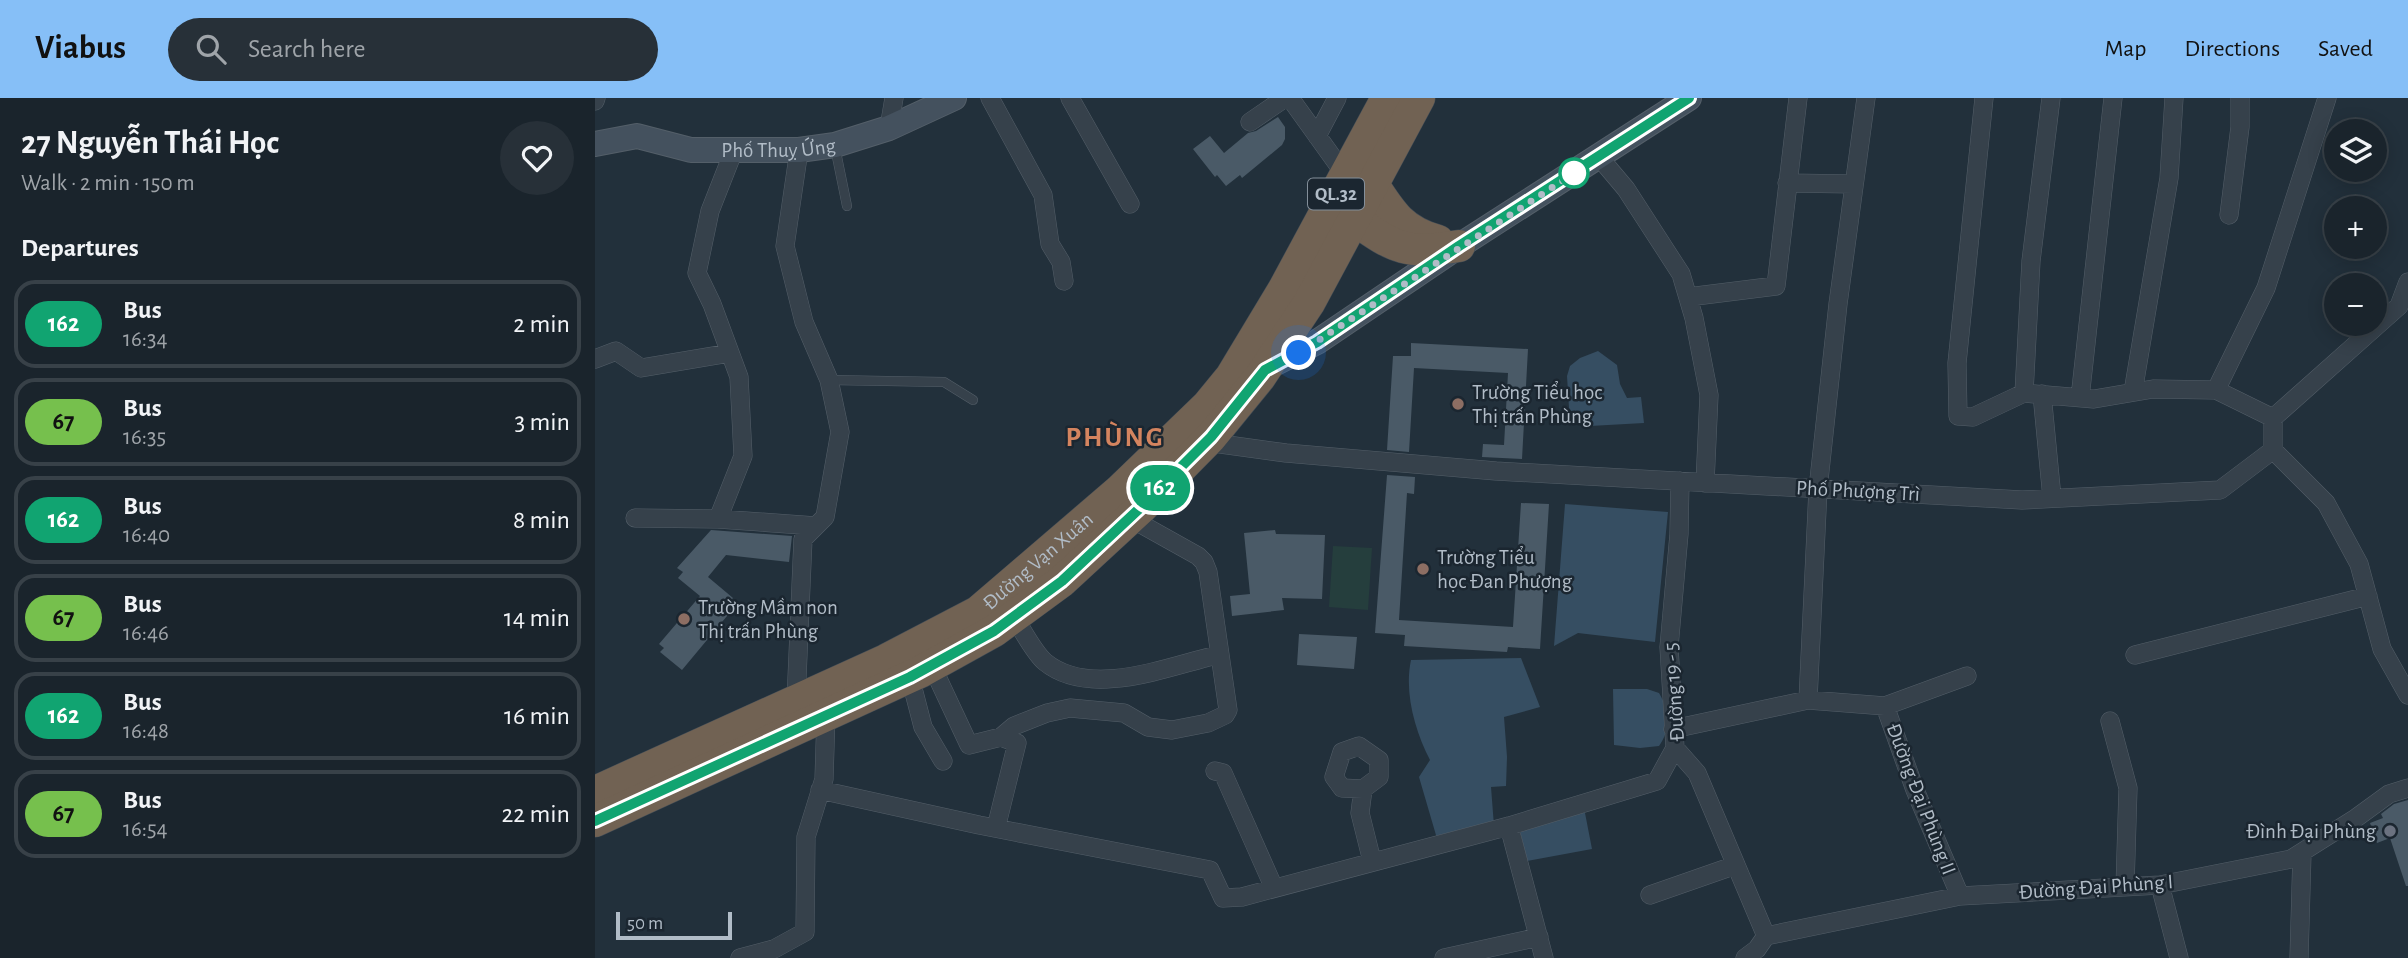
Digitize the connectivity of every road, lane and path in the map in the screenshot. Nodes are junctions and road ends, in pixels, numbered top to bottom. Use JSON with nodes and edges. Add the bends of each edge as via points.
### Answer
{"nodes":[{"id":1,"x":894,"y":98,"type":"edge"},
{"id":2,"x":954,"y":98,"type":"edge"},
{"id":3,"x":989,"y":98,"type":"edge"},
{"id":4,"x":1070,"y":98,"type":"edge"},
{"id":5,"x":1287,"y":98,"type":"edge"},
{"id":6,"x":1337,"y":98,"type":"edge"},
{"id":7,"x":1387,"y":98,"type":"edge"},
{"id":8,"x":1419,"y":98,"type":"edge"},
{"id":9,"x":1689,"y":98,"type":"edge"},
{"id":10,"x":1798,"y":98,"type":"edge"},
{"id":11,"x":1866,"y":98,"type":"edge"},
{"id":12,"x":1984,"y":98,"type":"edge"},
{"id":13,"x":2051,"y":98,"type":"edge"},
{"id":14,"x":2113,"y":98,"type":"edge"},
{"id":15,"x":2174,"y":98,"type":"edge"},
{"id":16,"x":2240,"y":98,"type":"edge"},
{"id":17,"x":2327,"y":98,"type":"edge"},
{"id":18,"x":1250,"y":122,"type":"dead end"},
{"id":19,"x":889,"y":128,"type":"junction"},
{"id":20,"x":1317,"y":136,"type":"junction"},
{"id":21,"x":595,"y":144,"type":"edge"},
{"id":22,"x":835,"y":145,"type":"junction"},
{"id":23,"x":734,"y":150,"type":"junction"},
{"id":24,"x":799,"y":150,"type":"junction"},
{"id":25,"x":1599,"y":157,"type":"junction"},
{"id":26,"x":1359,"y":179,"type":"junction"},
{"id":27,"x":1787,"y":183,"type":"junction"},
{"id":28,"x":1854,"y":184,"type":"junction"},
{"id":29,"x":1130,"y":204,"type":"dead end"},
{"id":30,"x":847,"y":206,"type":"dead end"},
{"id":31,"x":2229,"y":215,"type":"dead end"},
{"id":32,"x":1354,"y":219,"type":"junction"},
{"id":33,"x":1459,"y":246,"type":"junction"},
{"id":34,"x":1064,"y":281,"type":"dead end"},
{"id":35,"x":2408,"y":282,"type":"edge"},
{"id":36,"x":1688,"y":297,"type":"junction"},
{"id":37,"x":1275,"y":352,"type":"junction"},
{"id":38,"x":730,"y":353,"type":"junction"},
{"id":39,"x":595,"y":359,"type":"edge"},
{"id":40,"x":829,"y":380,"type":"junction"},
{"id":41,"x":2217,"y":390,"type":"junction"},
{"id":42,"x":2133,"y":392,"type":"junction"},
{"id":43,"x":2024,"y":393,"type":"junction"},
{"id":44,"x":2042,"y":394,"type":"junction"},
{"id":45,"x":2080,"y":398,"type":"junction"},
{"id":46,"x":973,"y":400,"type":"dead end"},
{"id":47,"x":2273,"y":418,"type":"junction"},
{"id":48,"x":1206,"y":442,"type":"junction"},
{"id":49,"x":2273,"y":450,"type":"junction"},
{"id":50,"x":1680,"y":481,"type":"junction"},
{"id":51,"x":1705,"y":483,"type":"junction"},
{"id":52,"x":1818,"y":489,"type":"junction"},
{"id":53,"x":2053,"y":498,"type":"junction"},
{"id":54,"x":635,"y":518,"type":"dead end"},
{"id":55,"x":1130,"y":518,"type":"junction"},
{"id":56,"x":718,"y":519,"type":"junction"},
{"id":57,"x":816,"y":526,"type":"junction"},
{"id":58,"x":2368,"y":596,"type":"junction"},
{"id":59,"x":1014,"y":617,"type":"junction"},
{"id":60,"x":2135,"y":655,"type":"dead end"},
{"id":61,"x":1213,"y":656,"type":"dead end"},
{"id":62,"x":921,"y":671,"type":"junction"},
{"id":63,"x":1967,"y":676,"type":"dead end"},
{"id":64,"x":2408,"y":695,"type":"edge"},
{"id":65,"x":1808,"y":699,"type":"junction"},
{"id":66,"x":1885,"y":706,"type":"junction"},
{"id":67,"x":811,"y":708,"type":"junction"},
{"id":68,"x":2110,"y":721,"type":"dead end"},
{"id":69,"x":1001,"y":737,"type":"junction"},
{"id":70,"x":1674,"y":738,"type":"junction"},
{"id":71,"x":943,"y":761,"type":"dead end"},
{"id":72,"x":1215,"y":771,"type":"dead end"},
{"id":73,"x":2408,"y":788,"type":"edge"},
{"id":74,"x":1363,"y":789,"type":"dead end"},
{"id":75,"x":820,"y":790,"type":"junction"},
{"id":76,"x":595,"y":792,"type":"edge"},
{"id":77,"x":595,"y":821,"type":"edge"},
{"id":78,"x":1509,"y":826,"type":"junction"},
{"id":79,"x":996,"y":828,"type":"junction"},
{"id":80,"x":2302,"y":853,"type":"junction"},
{"id":81,"x":1372,"y":861,"type":"junction"},
{"id":82,"x":1736,"y":865,"type":"junction"},
{"id":83,"x":2160,"y":885,"type":"junction"},
{"id":84,"x":2125,"y":887,"type":"junction"},
{"id":85,"x":1275,"y":888,"type":"junction"},
{"id":86,"x":1650,"y":895,"type":"dead end"},
{"id":87,"x":1960,"y":896,"type":"junction"},
{"id":88,"x":1539,"y":937,"type":"junction"},
{"id":89,"x":1757,"y":950,"type":"edge"},
{"id":90,"x":740,"y":958,"type":"edge"},
{"id":91,"x":1444,"y":958,"type":"edge"},
{"id":92,"x":1544,"y":958,"type":"edge"},
{"id":93,"x":2179,"y":958,"type":"edge"},
{"id":94,"x":2299,"y":958,"type":"edge"}],
"edges":[{"from":1,"to":19,"type":"street"},
{"from":2,"to":19,"type":"main road","name":"Phố Thuỵ Ứng"},
{"from":3,"to":34,"type":"street","via":[[1042,195],[1050,244],[1061,262]]},
{"from":4,"to":29,"type":"street"},
{"from":5,"to":18,"type":"street"},
{"from":5,"to":20,"type":"street"},
{"from":6,"to":20,"type":"street"},
{"from":7,"to":26,"type":"highway","name":"Đường Vạn Xuân","number":"QL.32"},
{"from":8,"to":26,"type":"highway","name":"Đường Vạn Xuân","number":"QL.32"},
{"from":9,"to":25,"type":"main road","number":"QL.32"},
{"from":10,"to":27,"type":"street"},
{"from":11,"to":28,"type":"street"},
{"from":12,"to":43,"type":"street","via":[[1957,363],[1958,416],[1973,417]]},
{"from":13,"to":43,"type":"street","via":[[2031,261]]},
{"from":14,"to":45,"type":"street"},
{"from":15,"to":42,"type":"street","via":[[2169,178]]},
{"from":16,"to":31,"type":"street"},
{"from":17,"to":41,"type":"street","via":[[2266,288]]},
{"from":19,"to":22,"type":"main road","name":"Phố Thuỵ Ứng"},
{"from":20,"to":26,"type":"street"},
{"from":21,"to":23,"type":"main road","name":"Phố Thuỵ Ứng","via":[[637,136],[691,150]]},
{"from":22,"to":24,"type":"main road","name":"Phố Thuỵ Ứng"},
{"from":22,"to":30,"type":"lane"},
{"from":23,"to":24,"type":"main road","name":"Phố Thuỵ Ứng"},
{"from":23,"to":38,"type":"street","via":[[710,211],[697,273]]},
{"from":24,"to":40,"type":"street","via":[[785,246],[804,322]]},
{"from":25,"to":33,"type":"main road","number":"QL.32"},
{"from":25,"to":36,"type":"street","via":[[1655,232],[1681,274]]},
{"from":26,"to":32,"type":"highway","name":"Đường Vạn Xuân","number":"QL.32"},
{"from":26,"to":33,"type":"highway","via":[[1404,226],[1422,237]]},
{"from":26,"to":37,"type":"highway","name":"Đường Vạn Xuân","number":"QL.32"},
{"from":27,"to":28,"type":"street"},
{"from":27,"to":36,"type":"street","via":[[1776,286]]},
{"from":28,"to":52,"type":"street"},
{"from":32,"to":33,"type":"highway","via":[[1407,249],[1422,252]]},
{"from":32,"to":37,"type":"highway","name":"Đường Vạn Xuân","number":"QL.32","via":[[1309,303]]},
{"from":33,"to":37,"type":"main road","number":"QL.32"},
{"from":35,"to":47,"type":"street","via":[[2399,306]]},
{"from":36,"to":51,"type":"street","via":[[1709,395]]},
{"from":37,"to":48,"type":"highway","name":"Đường Vạn Xuân","number":"QL.32"},
{"from":37,"to":67,"type":"highway","name":"Đường Vạn Xuân","number":"QL.32","via":[[1231,377],[1119,491],[978,612],[886,660]]},
{"from":38,"to":39,"type":"street","via":[[641,368],[616,351]]},
{"from":38,"to":56,"type":"street","via":[[739,377],[743,456]]},
{"from":40,"to":46,"type":"lane","via":[[944,382]]},
{"from":40,"to":57,"type":"street","via":[[840,432],[825,517]]},
{"from":41,"to":42,"type":"street"},
{"from":41,"to":47,"type":"street"},
{"from":42,"to":45,"type":"street"},
{"from":43,"to":44,"type":"street"},
{"from":44,"to":45,"type":"street"},
{"from":44,"to":53,"type":"street"},
{"from":47,"to":49,"type":"street"},
{"from":48,"to":50,"type":"street","name":"Phố Phượng Trì","via":[[1483,470]]},
{"from":48,"to":55,"type":"highway","name":"Đường Vạn Xuân","number":"QL.32"},
{"from":49,"to":53,"type":"street","name":"Phố Phượng Trì","via":[[2220,490]]},
{"from":49,"to":58,"type":"street","via":[[2326,503],[2359,564]]},
{"from":50,"to":51,"type":"street","name":"Phố Phượng Trì"},
{"from":50,"to":70,"type":"street","name":"Đường 19 - 5","via":[[1669,647]]},
{"from":51,"to":52,"type":"street","name":"Phố Phượng Trì"},
{"from":52,"to":53,"type":"street","name":"Phố Phượng Trì"},
{"from":52,"to":65,"type":"street"},
{"from":54,"to":56,"type":"street"},
{"from":55,"to":59,"type":"highway","name":"Đường Vạn Xuân","number":"QL.32","via":[[1062,581]]},
{"from":55,"to":69,"type":"street","via":[[1204,562],[1228,710],[1219,719],[1172,730],[1149,727],[1124,713],[1070,708],[1014,726]]},
{"from":56,"to":57,"type":"street"},
{"from":57,"to":67,"type":"street","via":[[803,539]]},
{"from":58,"to":60,"type":"street"},
{"from":58,"to":64,"type":"street","via":[[2382,649]]},
{"from":59,"to":61,"type":"street","via":[[1044,661],[1071,676],[1123,679]]},
{"from":59,"to":62,"type":"highway","name":"Đường Vạn Xuân","number":"QL.32"},
{"from":62,"to":67,"type":"highway","name":"Đường Vạn Xuân","number":"QL.32"},
{"from":62,"to":69,"type":"street","via":[[969,745]]},
{"from":62,"to":71,"type":"street","via":[[923,727]]},
{"from":63,"to":66,"type":"street"},
{"from":65,"to":66,"type":"street","name":"Đường Đại Phùng II"},
{"from":65,"to":70,"type":"street","name":"Đường Đại Phùng II"},
{"from":66,"to":87,"type":"street","name":"Đường Đại Phùng II"},
{"from":67,"to":75,"type":"street","via":[[824,779]]},
{"from":67,"to":76,"type":"highway","name":"Đường Vạn Xuân","number":"QL.32"},
{"from":67,"to":77,"type":"highway","name":"Đường Vạn Xuân","number":"QL.32"},
{"from":68,"to":84,"type":"street","via":[[2128,788]]},
{"from":69,"to":79,"type":"street","via":[[1017,743]]},
{"from":70,"to":78,"type":"street","via":[[1657,781]]},
{"from":70,"to":82,"type":"street","name":"Đường 19 - 5","via":[[1697,773]]},
{"from":72,"to":85,"type":"street","via":[[1223,773]]},
{"from":73,"to":80,"type":"street","name":"Đường Đại Phùng I","via":[[2389,794]]},
{"from":74,"to":81,"type":"street","via":[[1360,813]]},
{"from":75,"to":79,"type":"street"},
{"from":75,"to":90,"type":"street","via":[[806,837],[804,932],[774,949]]},
{"from":78,"to":81,"type":"street"},
{"from":78,"to":88,"type":"street"},
{"from":79,"to":85,"type":"street","via":[[1210,870],[1223,898]]},
{"from":80,"to":83,"type":"street","name":"Đường Đại Phùng I"},
{"from":80,"to":94,"type":"street"},
{"from":81,"to":85,"type":"street"},
{"from":82,"to":86,"type":"street"},
{"from":82,"to":89,"type":"street","name":"Đường 19 - 5"},
{"from":83,"to":84,"type":"street","name":"Đường Đại Phùng I"},
{"from":83,"to":93,"type":"street"},
{"from":84,"to":87,"type":"street","name":"Đường Đại Phùng I"},
{"from":87,"to":89,"type":"street","name":"Đường Đại Phùng I"},
{"from":88,"to":91,"type":"street"},
{"from":88,"to":92,"type":"street"}]}
